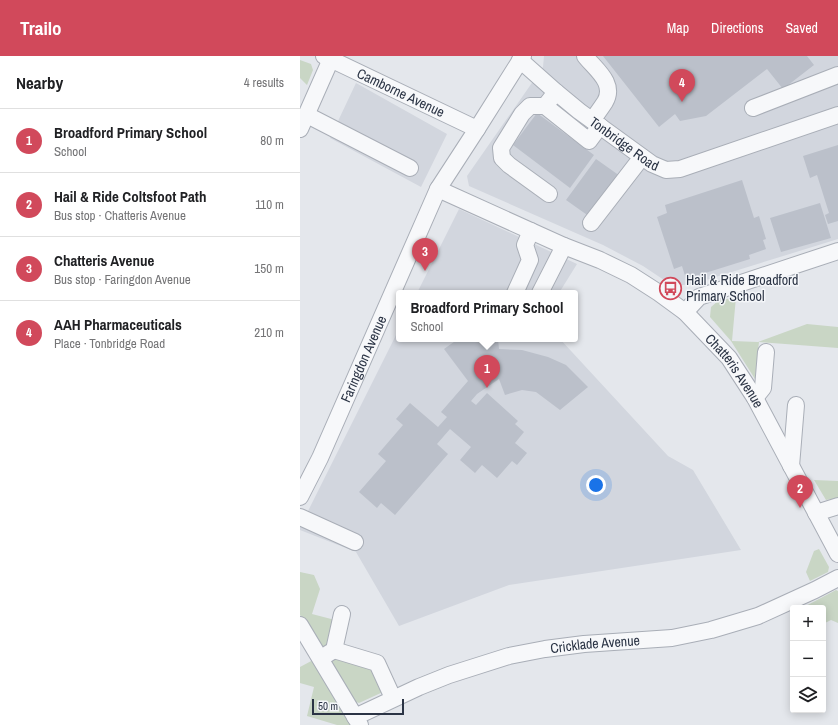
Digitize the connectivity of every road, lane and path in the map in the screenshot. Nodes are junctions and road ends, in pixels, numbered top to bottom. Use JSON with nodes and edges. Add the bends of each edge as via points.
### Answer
{"nodes":[{"id":1,"x":586,"y":56,"type":"edge"},
{"id":2,"x":328,"y":57,"type":"edge"},
{"id":3,"x":521,"y":58,"type":"edge"},
{"id":4,"x":838,"y":76,"type":"edge"},
{"id":5,"x":556,"y":92,"type":"junction"},
{"id":6,"x":545,"y":106,"type":"junction"},
{"id":7,"x":753,"y":108,"type":"dead end"},
{"id":8,"x":579,"y":111,"type":"junction"},
{"id":9,"x":307,"y":115,"type":"junction"},
{"id":10,"x":838,"y":115,"type":"edge"},
{"id":11,"x":596,"y":123,"type":"junction"},
{"id":12,"x":568,"y":125,"type":"junction"},
{"id":13,"x":300,"y":129,"type":"edge"},
{"id":14,"x":477,"y":129,"type":"junction"},
{"id":15,"x":642,"y":157,"type":"junction"},
{"id":16,"x":410,"y":168,"type":"dead end"},
{"id":17,"x":438,"y":189,"type":"junction"},
{"id":18,"x":549,"y":194,"type":"dead end"},
{"id":19,"x":591,"y":223,"type":"dead end"},
{"id":20,"x":531,"y":231,"type":"junction"},
{"id":21,"x":564,"y":246,"type":"junction"},
{"id":22,"x":838,"y":251,"type":"edge"},
{"id":23,"x":516,"y":290,"type":"edge"},
{"id":24,"x":542,"y":290,"type":"edge"},
{"id":25,"x":685,"y":312,"type":"junction"},
{"id":26,"x":766,"y":352,"type":"dead end"},
{"id":27,"x":755,"y":398,"type":"junction"},
{"id":28,"x":796,"y":405,"type":"dead end"},
{"id":29,"x":791,"y":466,"type":"junction"},
{"id":30,"x":300,"y":497,"type":"edge"},
{"id":31,"x":838,"y":506,"type":"edge"},
{"id":32,"x":816,"y":513,"type":"junction"},
{"id":33,"x":300,"y":517,"type":"edge"},
{"id":34,"x":355,"y":542,"type":"dead end"},
{"id":35,"x":838,"y":554,"type":"edge"},
{"id":36,"x":838,"y":578,"type":"edge"},
{"id":37,"x":342,"y":614,"type":"dead end"},
{"id":38,"x":300,"y":625,"type":"edge"},
{"id":39,"x":327,"y":654,"type":"junction"},
{"id":40,"x":393,"y":698,"type":"junction"},
{"id":41,"x":357,"y":721,"type":"edge"}],
"edges":[{"from":1,"to":11,"type":"street","via":[[605,79],[608,89]]},
{"from":2,"to":9,"type":"street"},
{"from":2,"to":14,"type":"street","name":"Camborne Avenue"},
{"from":3,"to":5,"type":"street","name":"Tonbridge Road"},
{"from":3,"to":14,"type":"street","name":"Faringdon Avenue"},
{"from":4,"to":7,"type":"street"},
{"from":5,"to":6,"type":"street"},
{"from":5,"to":8,"type":"street","name":"Tonbridge Road"},
{"from":6,"to":12,"type":"street"},
{"from":6,"to":18,"type":"street","via":[[530,106],[522,114],[501,148],[502,158],[509,165]]},
{"from":8,"to":11,"type":"street","name":"Tonbridge Road"},
{"from":8,"to":12,"type":"street"},
{"from":9,"to":13,"type":"street"},
{"from":9,"to":16,"type":"street"},
{"from":10,"to":15,"type":"street","name":"Tonbridge Road","via":[[680,169],[666,170]]},
{"from":11,"to":12,"type":"street","via":[[589,141]]},
{"from":11,"to":15,"type":"street","name":"Tonbridge Road"},
{"from":14,"to":17,"type":"street","name":"Faringdon Avenue"},
{"from":15,"to":19,"type":"street"},
{"from":17,"to":20,"type":"street","name":"Chatteris Avenue"},
{"from":17,"to":30,"type":"street","name":"Faringdon Avenue","via":[[320,458]]},
{"from":20,"to":21,"type":"street","name":"Chatteris Avenue"},
{"from":20,"to":23,"type":"street","via":[[525,245],[530,260]]},
{"from":21,"to":24,"type":"street"},
{"from":21,"to":25,"type":"street","name":"Chatteris Avenue","via":[[631,275]]},
{"from":22,"to":25,"type":"street","via":[[699,297]]},
{"from":25,"to":27,"type":"street","name":"Chatteris Avenue","via":[[729,358]]},
{"from":26,"to":27,"type":"street","via":[[763,388]]},
{"from":27,"to":29,"type":"street","name":"Chatteris Avenue"},
{"from":28,"to":29,"type":"street"},
{"from":29,"to":32,"type":"street","name":"Chatteris Avenue"},
{"from":31,"to":32,"type":"street"},
{"from":32,"to":35,"type":"street","name":"Chatteris Avenue"},
{"from":33,"to":34,"type":"street"},
{"from":36,"to":40,"type":"street","name":"Cricklade Avenue","via":[[758,616],[711,630],[672,638],[584,644],[509,656],[449,675]]},
{"from":37,"to":39,"type":"street"},
{"from":38,"to":39,"type":"street"},
{"from":39,"to":40,"type":"street","via":[[378,662]]},
{"from":39,"to":41,"type":"street"},
{"from":40,"to":41,"type":"street","name":"Cricklade Avenue"}]}
